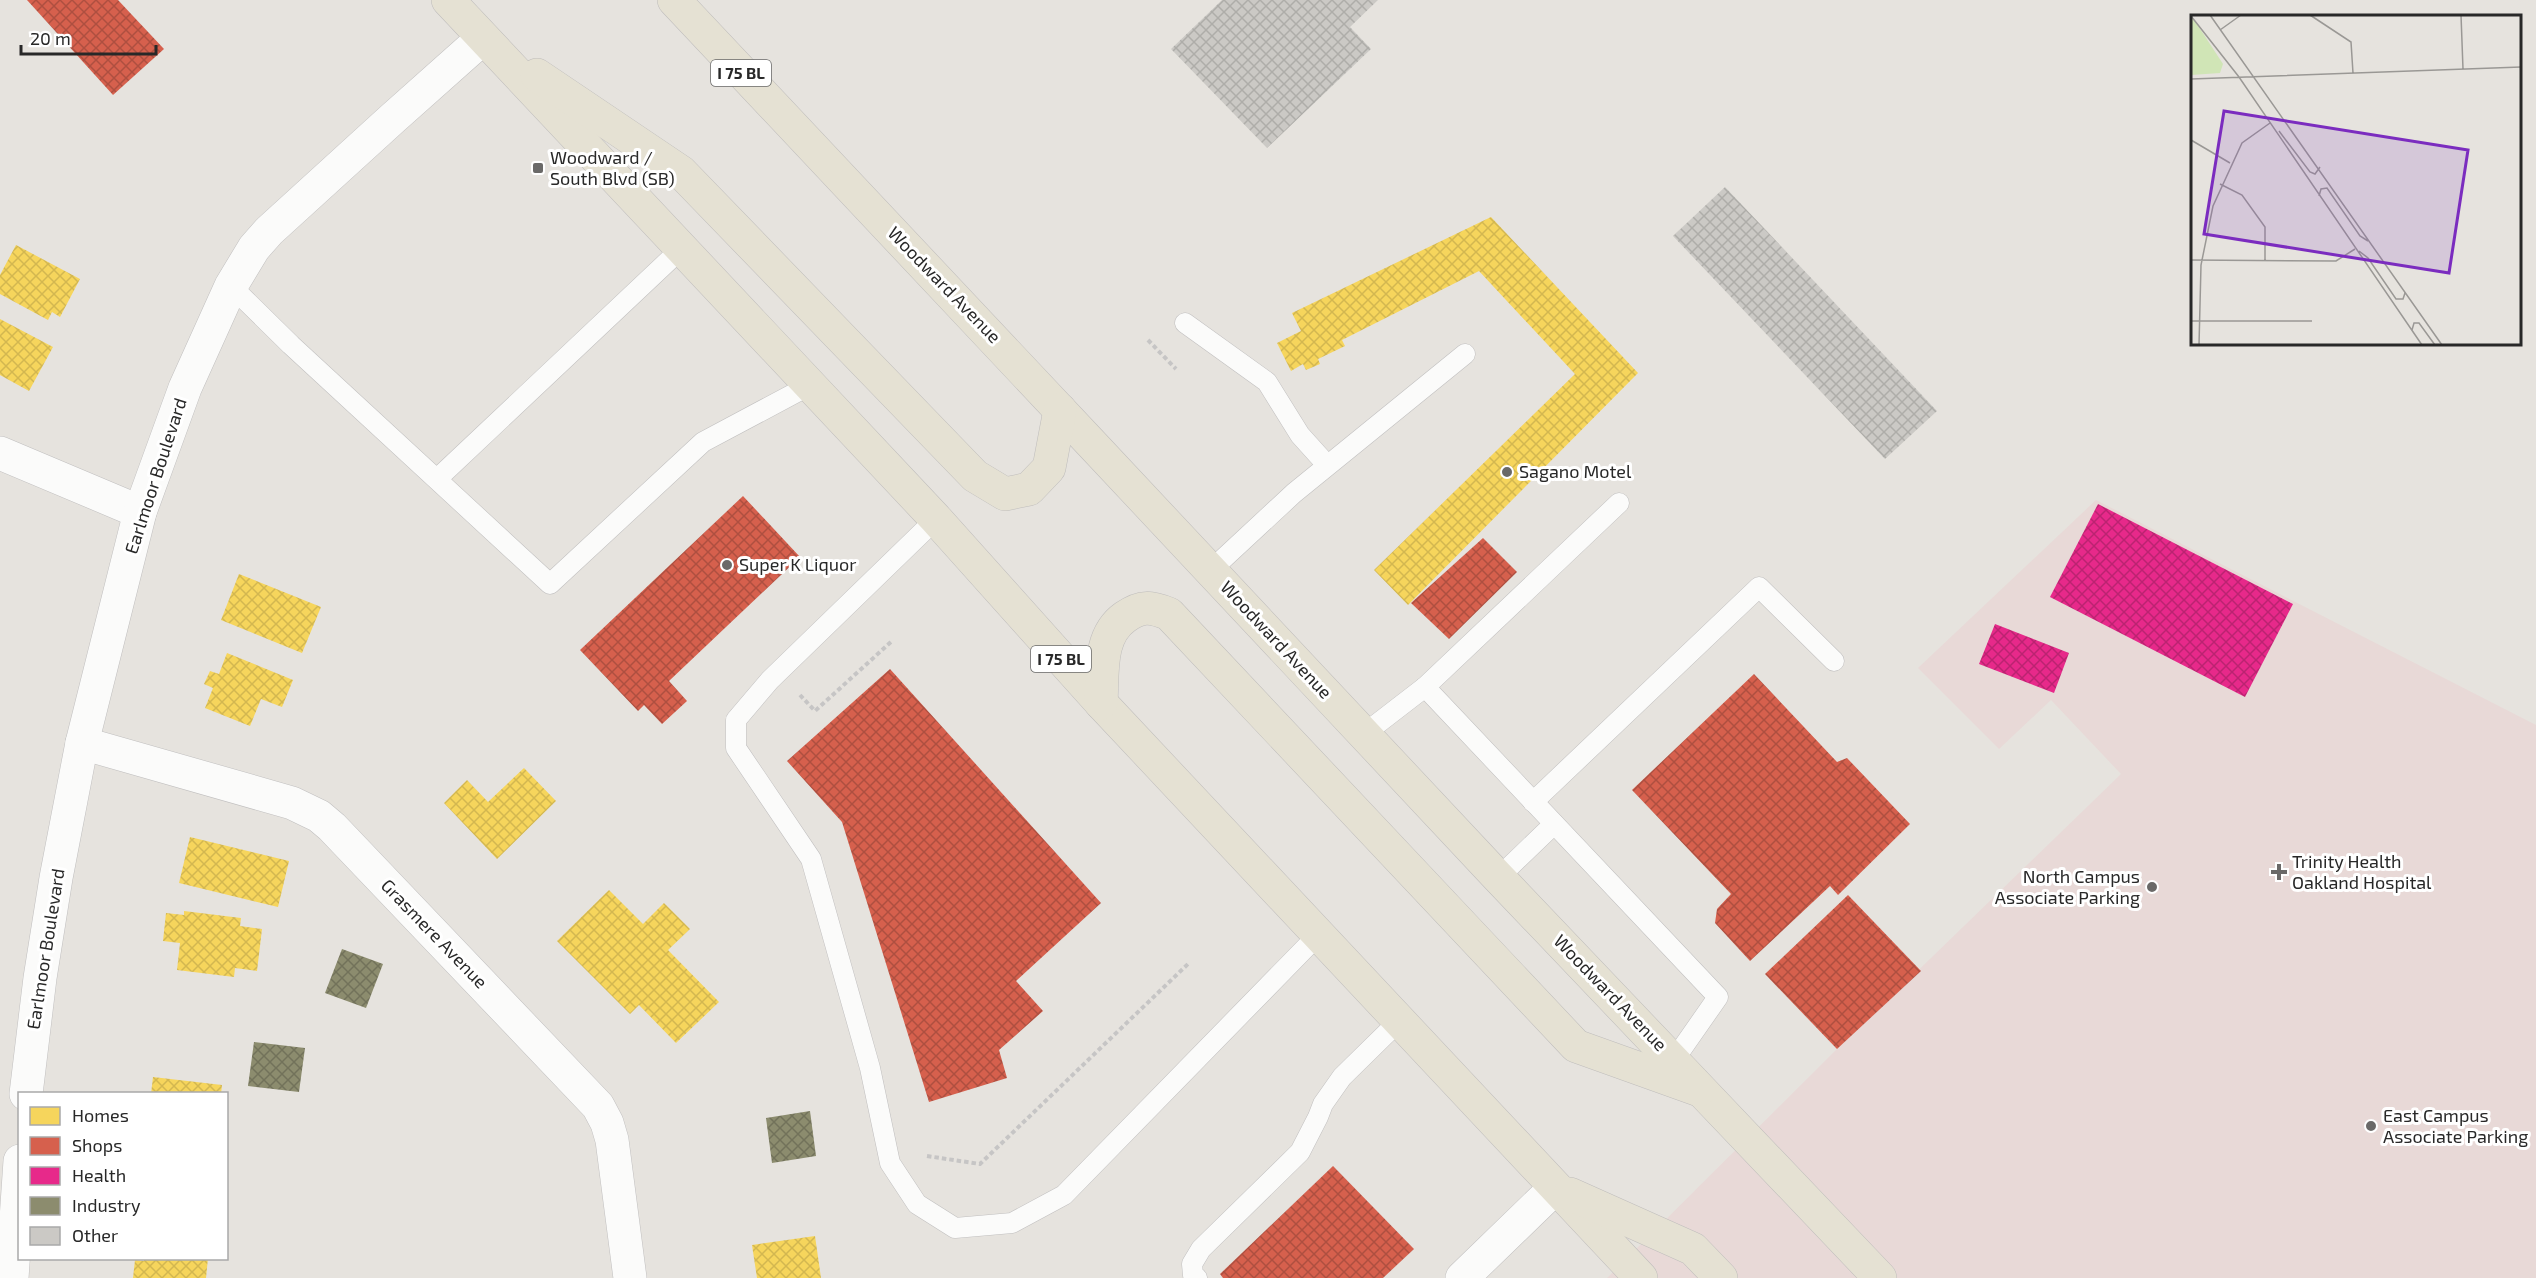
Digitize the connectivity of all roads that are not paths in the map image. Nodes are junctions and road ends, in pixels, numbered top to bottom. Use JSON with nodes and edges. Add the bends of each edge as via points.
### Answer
{"nodes":[{"id":1,"x":448,"y":0,"type":"edge"},
{"id":2,"x":674,"y":0,"type":"edge"},
{"id":3,"x":483,"y":38,"type":"junction"},
{"id":4,"x":682,"y":248,"type":"junction"},
{"id":5,"x":231,"y":286,"type":"junction"},
{"id":6,"x":1185,"y":323,"type":"dead end"},
{"id":7,"x":1465,"y":354,"type":"dead end"},
{"id":8,"x":810,"y":385,"type":"junction"},
{"id":9,"x":1060,"y":410,"type":"junction"},
{"id":10,"x":0,"y":453,"type":"edge"},
{"id":11,"x":1327,"y":465,"type":"junction"},
{"id":12,"x":437,"y":479,"type":"junction"},
{"id":13,"x":1619,"y":503,"type":"dead end"},
{"id":14,"x":140,"y":512,"type":"junction"},
{"id":15,"x":936,"y":519,"type":"junction"},
{"id":16,"x":1210,"y":571,"type":"junction"},
{"id":17,"x":1834,"y":661,"type":"dead end"},
{"id":18,"x":1425,"y":687,"type":"junction"},
{"id":19,"x":1101,"y":703,"type":"junction"},
{"id":20,"x":1364,"y":734,"type":"junction"},
{"id":21,"x":82,"y":743,"type":"junction"},
{"id":22,"x":1533,"y":802,"type":"junction"},
{"id":23,"x":1554,"y":824,"type":"junction"},
{"id":24,"x":1499,"y":878,"type":"junction"},
{"id":25,"x":1319,"y":934,"type":"junction"},
{"id":26,"x":1399,"y":1021,"type":"junction"},
{"id":27,"x":1674,"y":1060,"type":"junction"},
{"id":28,"x":1701,"y":1091,"type":"junction"},
{"id":29,"x":26,"y":1092,"type":"edge"},
{"id":30,"x":1555,"y":1188,"type":"junction"},
{"id":31,"x":18,"y":1190,"type":"edge"},
{"id":32,"x":12,"y":1278,"type":"edge"},
{"id":33,"x":630,"y":1278,"type":"edge"},
{"id":34,"x":1197,"y":1278,"type":"edge"},
{"id":35,"x":1462,"y":1278,"type":"edge"},
{"id":36,"x":1641,"y":1278,"type":"edge"},
{"id":37,"x":1721,"y":1278,"type":"edge"},
{"id":38,"x":1880,"y":1278,"type":"edge"}],
"edges":[{"from":1,"to":3,"type":"main road","number":"I 75 BL"},
{"from":2,"to":9,"type":"main road","name":"Woodward Avenue","number":"I 75 BL"},
{"from":3,"to":4,"type":"main road","number":"I 75 BL"},
{"from":3,"to":5,"type":"street","name":"Earlmoor Boulevard","via":[[269,231]]},
{"from":3,"to":9,"type":"main road","via":[[681,172],[975,476],[1005,494],[1029,489],[1049,468]]},
{"from":4,"to":8,"type":"main road","number":"I 75 BL"},
{"from":4,"to":12,"type":"lane"},
{"from":5,"to":12,"type":"lane"},
{"from":5,"to":14,"type":"street","name":"Earlmoor Boulevard","via":[[184,388]]},
{"from":6,"to":11,"type":"lane","via":[[1267,382],[1300,435]]},
{"from":7,"to":11,"type":"lane"},
{"from":8,"to":12,"type":"lane","via":[[703,442],[550,584]]},
{"from":8,"to":15,"type":"main road","number":"I 75 BL"},
{"from":9,"to":16,"type":"main road","name":"Woodward Avenue","number":"I 75 BL"},
{"from":10,"to":14,"type":"street"},
{"from":11,"to":16,"type":"lane"},
{"from":13,"to":18,"type":"lane"},
{"from":14,"to":21,"type":"street","name":"Earlmoor Boulevard"},
{"from":15,"to":19,"type":"main road","number":"I 75 BL"},
{"from":15,"to":25,"type":"lane","via":[[770,680],[736,720],[736,748],[811,859],[870,1068],[891,1163],[917,1204],[955,1228],[1012,1222],[1064,1195]]},
{"from":16,"to":20,"type":"main road","name":"Woodward Avenue","number":"I 75 BL"},
{"from":17,"to":22,"type":"lane","via":[[1759,587]]},
{"from":18,"to":20,"type":"lane"},
{"from":18,"to":22,"type":"lane"},
{"from":19,"to":25,"type":"main road","number":"I 75 BL"},
{"from":19,"to":28,"type":"main road","via":[[1104,648],[1110,631],[1134,611],[1151,607],[1168,615],[1576,1046]]},
{"from":20,"to":24,"type":"main road","name":"Woodward Avenue","number":"I 75 BL"},
{"from":21,"to":29,"type":"street","name":"Earlmoor Boulevard","via":[[40,978]]},
{"from":21,"to":33,"type":"street","name":"Grasmere Avenue","via":[[292,804],[319,816],[332,827],[598,1106],[612,1140]]},
{"from":22,"to":23,"type":"lane"},
{"from":23,"to":24,"type":"lane"},
{"from":23,"to":27,"type":"lane","via":[[1718,997]]},
{"from":24,"to":27,"type":"main road","name":"Woodward Avenue","number":"I 75 BL"},
{"from":25,"to":26,"type":"main road","number":"I 75 BL"},
{"from":26,"to":30,"type":"main road","number":"I 75 BL"},
{"from":26,"to":34,"type":"lane","via":[[1342,1077],[1323,1104],[1300,1152],[1201,1249],[1192,1264]]},
{"from":27,"to":28,"type":"main road","name":"Woodward Avenue","number":"I 75 BL"},
{"from":28,"to":38,"type":"main road","name":"Woodward Avenue","number":"I 75 BL"},
{"from":30,"to":35,"type":"street"},
{"from":30,"to":36,"type":"main road","number":"I 75 BL"},
{"from":30,"to":37,"type":"main road","via":[[1693,1250]]},
{"from":31,"to":32,"type":"street"}]}
